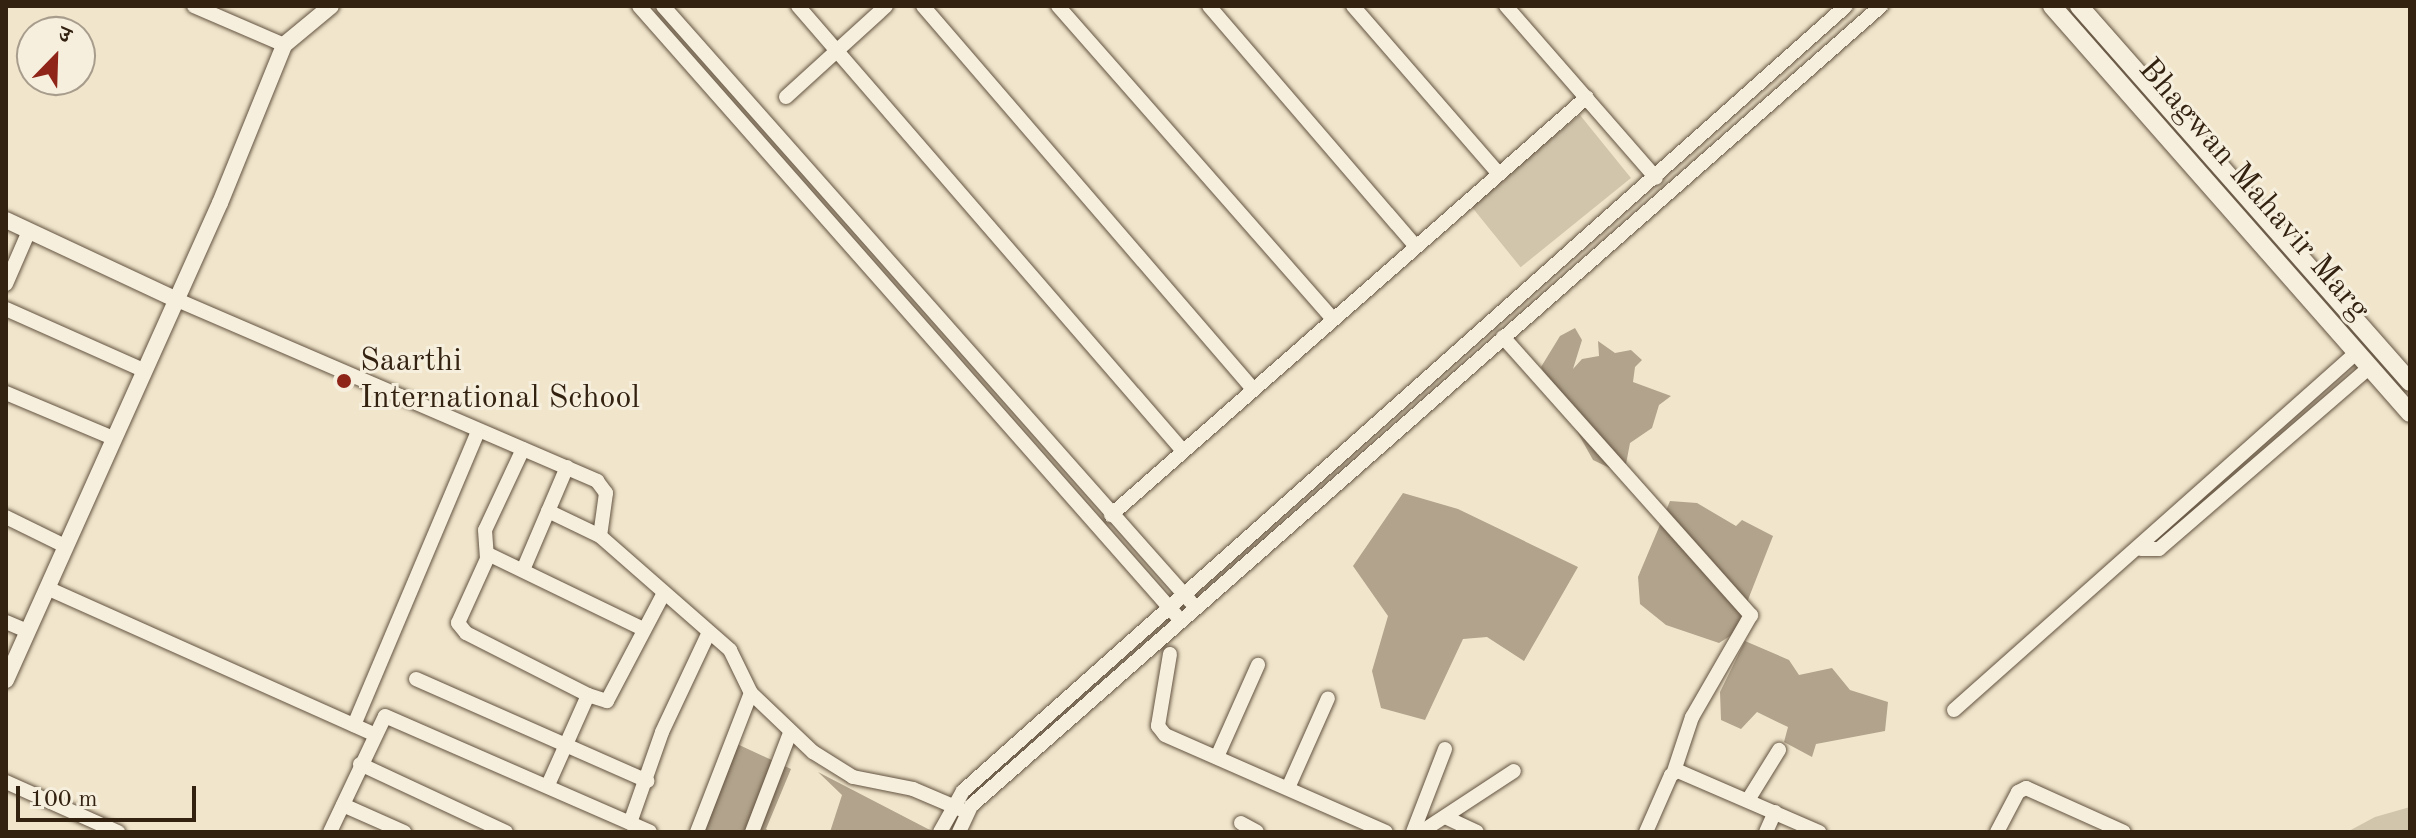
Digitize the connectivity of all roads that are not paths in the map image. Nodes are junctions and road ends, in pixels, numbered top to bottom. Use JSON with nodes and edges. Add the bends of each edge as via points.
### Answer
{"nodes":[{"id":1,"x":194,"y":6,"type":"edge"},
{"id":2,"x":331,"y":6,"type":"edge"},
{"id":3,"x":639,"y":6,"type":"edge"},
{"id":4,"x":798,"y":6,"type":"edge"},
{"id":5,"x":886,"y":6,"type":"edge"},
{"id":6,"x":923,"y":6,"type":"edge"},
{"id":7,"x":1058,"y":6,"type":"edge"},
{"id":8,"x":1209,"y":6,"type":"edge"},
{"id":9,"x":1353,"y":6,"type":"edge"},
{"id":10,"x":1506,"y":6,"type":"edge"},
{"id":11,"x":1846,"y":6,"type":"edge"},
{"id":12,"x":1881,"y":6,"type":"edge"},
{"id":13,"x":2052,"y":6,"type":"edge"},
{"id":14,"x":2079,"y":6,"type":"edge"},
{"id":15,"x":673,"y":9,"type":"edge"},
{"id":16,"x":284,"y":45,"type":"junction"},
{"id":17,"x":836,"y":50,"type":"junction"},
{"id":18,"x":786,"y":97,"type":"dead end"},
{"id":19,"x":1587,"y":97,"type":"junction"},
{"id":20,"x":1499,"y":174,"type":"junction"},
{"id":21,"x":1656,"y":178,"type":"junction"},
{"id":22,"x":6,"y":220,"type":"edge"},
{"id":23,"x":29,"y":231,"type":"junction"},
{"id":24,"x":1414,"y":244,"type":"junction"},
{"id":25,"x":6,"y":284,"type":"edge"},
{"id":26,"x":175,"y":299,"type":"junction"},
{"id":27,"x":6,"y":309,"type":"edge"},
{"id":28,"x":1333,"y":319,"type":"junction"},
{"id":29,"x":1503,"y":337,"type":"junction"},
{"id":30,"x":2356,"y":353,"type":"junction"},
{"id":31,"x":2369,"y":368,"type":"junction"},
{"id":32,"x":143,"y":370,"type":"junction"},
{"id":33,"x":2410,"y":382,"type":"edge"},
{"id":34,"x":1253,"y":389,"type":"junction"},
{"id":35,"x":6,"y":393,"type":"edge"},
{"id":36,"x":2410,"y":413,"type":"edge"},
{"id":37,"x":478,"y":431,"type":"junction"},
{"id":38,"x":113,"y":438,"type":"junction"},
{"id":39,"x":523,"y":449,"type":"junction"},
{"id":40,"x":1183,"y":451,"type":"junction"},
{"id":41,"x":567,"y":467,"type":"junction"},
{"id":42,"x":548,"y":511,"type":"junction"},
{"id":43,"x":1111,"y":515,"type":"junction"},
{"id":44,"x":6,"y":517,"type":"edge"},
{"id":45,"x":600,"y":536,"type":"junction"},
{"id":46,"x":65,"y":546,"type":"junction"},
{"id":47,"x":2141,"y":549,"type":"junction"},
{"id":48,"x":488,"y":554,"type":"junction"},
{"id":49,"x":523,"y":570,"type":"junction"},
{"id":50,"x":47,"y":588,"type":"junction"},
{"id":51,"x":664,"y":593,"type":"junction"},
{"id":52,"x":1183,"y":595,"type":"junction"},
{"id":53,"x":1197,"y":607,"type":"junction"},
{"id":54,"x":1169,"y":608,"type":"junction"},
{"id":55,"x":1181,"y":621,"type":"junction"},
{"id":56,"x":6,"y":622,"type":"edge"},
{"id":57,"x":643,"y":629,"type":"junction"},
{"id":58,"x":27,"y":631,"type":"junction"},
{"id":59,"x":709,"y":632,"type":"junction"},
{"id":60,"x":1170,"y":654,"type":"dead end"},
{"id":61,"x":1258,"y":665,"type":"dead end"},
{"id":62,"x":416,"y":679,"type":"dead end"},
{"id":63,"x":6,"y":680,"type":"edge"},
{"id":64,"x":751,"y":693,"type":"junction"},
{"id":65,"x":588,"y":695,"type":"junction"},
{"id":66,"x":1328,"y":698,"type":"dead end"},
{"id":67,"x":1954,"y":710,"type":"dead end"},
{"id":68,"x":354,"y":725,"type":"junction"},
{"id":69,"x":790,"y":733,"type":"junction"},
{"id":70,"x":374,"y":734,"type":"junction"},
{"id":71,"x":565,"y":746,"type":"junction"},
{"id":72,"x":1445,"y":749,"type":"dead end"},
{"id":73,"x":1779,"y":750,"type":"dead end"},
{"id":74,"x":1217,"y":757,"type":"junction"},
{"id":75,"x":360,"y":764,"type":"junction"},
{"id":76,"x":1514,"y":771,"type":"dead end"},
{"id":77,"x":1674,"y":771,"type":"junction"},
{"id":78,"x":647,"y":781,"type":"junction"},
{"id":79,"x":6,"y":782,"type":"edge"},
{"id":80,"x":548,"y":785,"type":"junction"},
{"id":81,"x":1288,"y":788,"type":"junction"},
{"id":82,"x":1748,"y":800,"type":"junction"},
{"id":83,"x":343,"y":805,"type":"junction"},
{"id":84,"x":952,"y":805,"type":"junction"},
{"id":85,"x":967,"y":812,"type":"junction"},
{"id":86,"x":1775,"y":812,"type":"junction"},
{"id":87,"x":1445,"y":817,"type":"junction"},
{"id":88,"x":630,"y":823,"type":"junction"},
{"id":89,"x":1241,"y":823,"type":"dead end"},
{"id":90,"x":2003,"y":830,"type":"edge"},
{"id":91,"x":333,"y":831,"type":"edge"},
{"id":92,"x":1814,"y":831,"type":"edge"},
{"id":93,"x":118,"y":832,"type":"edge"},
{"id":94,"x":404,"y":832,"type":"edge"},
{"id":95,"x":506,"y":832,"type":"edge"},
{"id":96,"x":650,"y":832,"type":"edge"},
{"id":97,"x":697,"y":832,"type":"edge"},
{"id":98,"x":752,"y":832,"type":"edge"},
{"id":99,"x":940,"y":832,"type":"edge"},
{"id":100,"x":959,"y":832,"type":"edge"},
{"id":101,"x":1257,"y":832,"type":"edge"},
{"id":102,"x":1386,"y":832,"type":"edge"},
{"id":103,"x":1413,"y":832,"type":"edge"},
{"id":104,"x":1421,"y":832,"type":"edge"},
{"id":105,"x":1477,"y":832,"type":"edge"},
{"id":106,"x":1646,"y":832,"type":"edge"},
{"id":107,"x":1766,"y":832,"type":"edge"},
{"id":108,"x":2124,"y":832,"type":"edge"}],
"edges":[{"from":1,"to":16,"type":"street"},
{"from":2,"to":16,"type":"street"},
{"from":3,"to":54,"type":"street"},
{"from":4,"to":17,"type":"street"},
{"from":5,"to":17,"type":"street"},
{"from":6,"to":34,"type":"street"},
{"from":7,"to":28,"type":"street"},
{"from":8,"to":24,"type":"street"},
{"from":9,"to":20,"type":"street"},
{"from":10,"to":19,"type":"street"},
{"from":11,"to":21,"type":"street"},
{"from":12,"to":29,"type":"street"},
{"from":13,"to":30,"type":"main road","name":"Bhagwan Mahavir Marg"},
{"from":14,"to":33,"type":"main road","name":"Bhagwan Mahavir Marg"},
{"from":15,"to":43,"type":"street"},
{"from":16,"to":26,"type":"street"},
{"from":17,"to":18,"type":"street"},
{"from":17,"to":40,"type":"street"},
{"from":19,"to":20,"type":"street"},
{"from":19,"to":21,"type":"street"},
{"from":20,"to":24,"type":"street"},
{"from":21,"to":52,"type":"street"},
{"from":22,"to":23,"type":"street"},
{"from":23,"to":25,"type":"street"},
{"from":23,"to":26,"type":"street"},
{"from":24,"to":28,"type":"street"},
{"from":26,"to":32,"type":"street"},
{"from":26,"to":37,"type":"street"},
{"from":27,"to":32,"type":"street"},
{"from":28,"to":34,"type":"street"},
{"from":29,"to":53,"type":"street"},
{"from":29,"to":77,"type":"street","via":[[1751,615],[1692,717]]},
{"from":30,"to":31,"type":"main road","name":"Bhagwan Mahavir Marg"},
{"from":30,"to":47,"type":"street","via":[[2147,534]]},
{"from":31,"to":36,"type":"main road","name":"Bhagwan Mahavir Marg"},
{"from":31,"to":47,"type":"street","via":[[2159,549]]},
{"from":32,"to":38,"type":"street"},
{"from":34,"to":40,"type":"street"},
{"from":35,"to":38,"type":"street"},
{"from":37,"to":39,"type":"street"},
{"from":37,"to":68,"type":"street"},
{"from":38,"to":46,"type":"street"},
{"from":39,"to":41,"type":"street"},
{"from":39,"to":48,"type":"street","via":[[485,530]]},
{"from":40,"to":43,"type":"street"},
{"from":41,"to":42,"type":"street"},
{"from":41,"to":45,"type":"street","via":[[597,481],[606,493]]},
{"from":42,"to":45,"type":"street"},
{"from":42,"to":49,"type":"street"},
{"from":43,"to":52,"type":"street"},
{"from":44,"to":46,"type":"street"},
{"from":45,"to":51,"type":"street"},
{"from":46,"to":50,"type":"street"},
{"from":47,"to":67,"type":"street"},
{"from":48,"to":49,"type":"street"},
{"from":48,"to":65,"type":"street","via":[[460,628]]},
{"from":49,"to":57,"type":"street"},
{"from":50,"to":58,"type":"street"},
{"from":50,"to":68,"type":"street"},
{"from":51,"to":57,"type":"street"},
{"from":51,"to":59,"type":"street"},
{"from":52,"to":53,"type":"street"},
{"from":52,"to":54,"type":"street"},
{"from":53,"to":55,"type":"street"},
{"from":54,"to":55,"type":"street"},
{"from":54,"to":84,"type":"street"},
{"from":55,"to":85,"type":"street"},
{"from":56,"to":58,"type":"street"},
{"from":57,"to":65,"type":"street","via":[[607,701]]},
{"from":58,"to":63,"type":"street"},
{"from":59,"to":64,"type":"street","via":[[730,650]]},
{"from":59,"to":78,"type":"street","via":[[662,732]]},
{"from":60,"to":74,"type":"street","via":[[1160,731]]},
{"from":61,"to":74,"type":"street"},
{"from":62,"to":71,"type":"street"},
{"from":64,"to":69,"type":"street"},
{"from":64,"to":97,"type":"street"},
{"from":65,"to":71,"type":"street"},
{"from":66,"to":81,"type":"street"},
{"from":68,"to":70,"type":"street"},
{"from":69,"to":84,"type":"street","via":[[853,777],[913,789]]},
{"from":69,"to":98,"type":"street"},
{"from":70,"to":75,"type":"street"},
{"from":70,"to":80,"type":"street","via":[[381,719],[390,716]]},
{"from":71,"to":78,"type":"street"},
{"from":71,"to":80,"type":"street"},
{"from":72,"to":103,"type":"street"},
{"from":73,"to":82,"type":"street"},
{"from":74,"to":81,"type":"street"},
{"from":75,"to":83,"type":"street"},
{"from":75,"to":95,"type":"street"},
{"from":76,"to":87,"type":"street"},
{"from":77,"to":82,"type":"street"},
{"from":77,"to":106,"type":"street"},
{"from":78,"to":88,"type":"street"},
{"from":79,"to":93,"type":"street"},
{"from":80,"to":88,"type":"street"},
{"from":81,"to":102,"type":"street"},
{"from":82,"to":86,"type":"street"},
{"from":83,"to":91,"type":"street"},
{"from":83,"to":94,"type":"street"},
{"from":84,"to":85,"type":"street"},
{"from":84,"to":99,"type":"street"},
{"from":85,"to":100,"type":"street"},
{"from":86,"to":92,"type":"street"},
{"from":86,"to":107,"type":"street"},
{"from":87,"to":104,"type":"street"},
{"from":87,"to":105,"type":"street"},
{"from":88,"to":96,"type":"street"},
{"from":89,"to":101,"type":"street"},
{"from":90,"to":108,"type":"street","via":[[2018,792],[2026,788]]}]}
